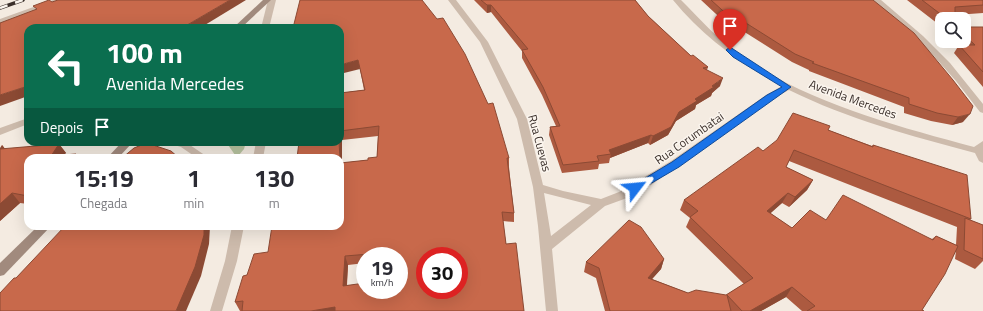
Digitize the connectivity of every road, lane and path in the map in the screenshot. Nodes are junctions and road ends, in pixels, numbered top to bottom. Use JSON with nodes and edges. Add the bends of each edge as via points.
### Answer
{"nodes":[{"id":1,"x":60,"y":0,"type":"edge"},
{"id":2,"x":267,"y":0,"type":"edge"},
{"id":3,"x":272,"y":0,"type":"edge"},
{"id":4,"x":452,"y":0,"type":"edge"},
{"id":5,"x":677,"y":0,"type":"edge"},
{"id":6,"x":878,"y":0,"type":"edge"},
{"id":7,"x":0,"y":22,"type":"edge"},
{"id":8,"x":241,"y":24,"type":"edge"},
{"id":9,"x":266,"y":24,"type":"edge"},
{"id":10,"x":787,"y":87,"type":"junction"},
{"id":11,"x":983,"y":110,"type":"edge"},
{"id":12,"x":24,"y":123,"type":"edge"},
{"id":13,"x":10,"y":129,"type":"junction"},
{"id":14,"x":24,"y":130,"type":"edge"},
{"id":15,"x":0,"y":132,"type":"edge"},
{"id":16,"x":124,"y":146,"type":"edge"},
{"id":17,"x":186,"y":146,"type":"edge"},
{"id":18,"x":981,"y":151,"type":"edge"},
{"id":19,"x":116,"y":154,"type":"edge"},
{"id":20,"x":198,"y":154,"type":"edge"},
{"id":21,"x":538,"y":187,"type":"junction"},
{"id":22,"x":601,"y":203,"type":"junction"},
{"id":23,"x":41,"y":230,"type":"edge"},
{"id":24,"x":237,"y":230,"type":"edge"},
{"id":25,"x":547,"y":246,"type":"junction"},
{"id":26,"x":0,"y":271,"type":"edge"},
{"id":27,"x":216,"y":311,"type":"edge"},
{"id":28,"x":552,"y":311,"type":"edge"}],
"edges":[{"from":1,"to":7,"type":"street"},
{"from":2,"to":8,"type":"street"},
{"from":3,"to":9,"type":"street"},
{"from":4,"to":21,"type":"street","name":"Rua Cuevas","via":[[484,42],[522,119]]},
{"from":5,"to":10,"type":"street","name":"Avenida Mercedes","via":[[736,55]]},
{"from":6,"to":11,"type":"street","via":[[930,47],[966,86]]},
{"from":10,"to":18,"type":"street","name":"Avenida Mercedes","via":[[838,108],[931,139]]},
{"from":10,"to":22,"type":"street","name":"Rua Corumbatai","via":[[647,182]]},
{"from":12,"to":13,"type":"street"},
{"from":13,"to":14,"type":"street"},
{"from":13,"to":15,"type":"street"},
{"from":16,"to":19,"type":"street"},
{"from":17,"to":20,"type":"street"},
{"from":21,"to":22,"type":"street"},
{"from":21,"to":25,"type":"street","name":"Rua Cuevas"},
{"from":22,"to":25,"type":"street","name":"Rua Corumbatai"},
{"from":23,"to":26,"type":"street"},
{"from":24,"to":27,"type":"street"},
{"from":25,"to":28,"type":"street","name":"Rua Cuevas"}]}
